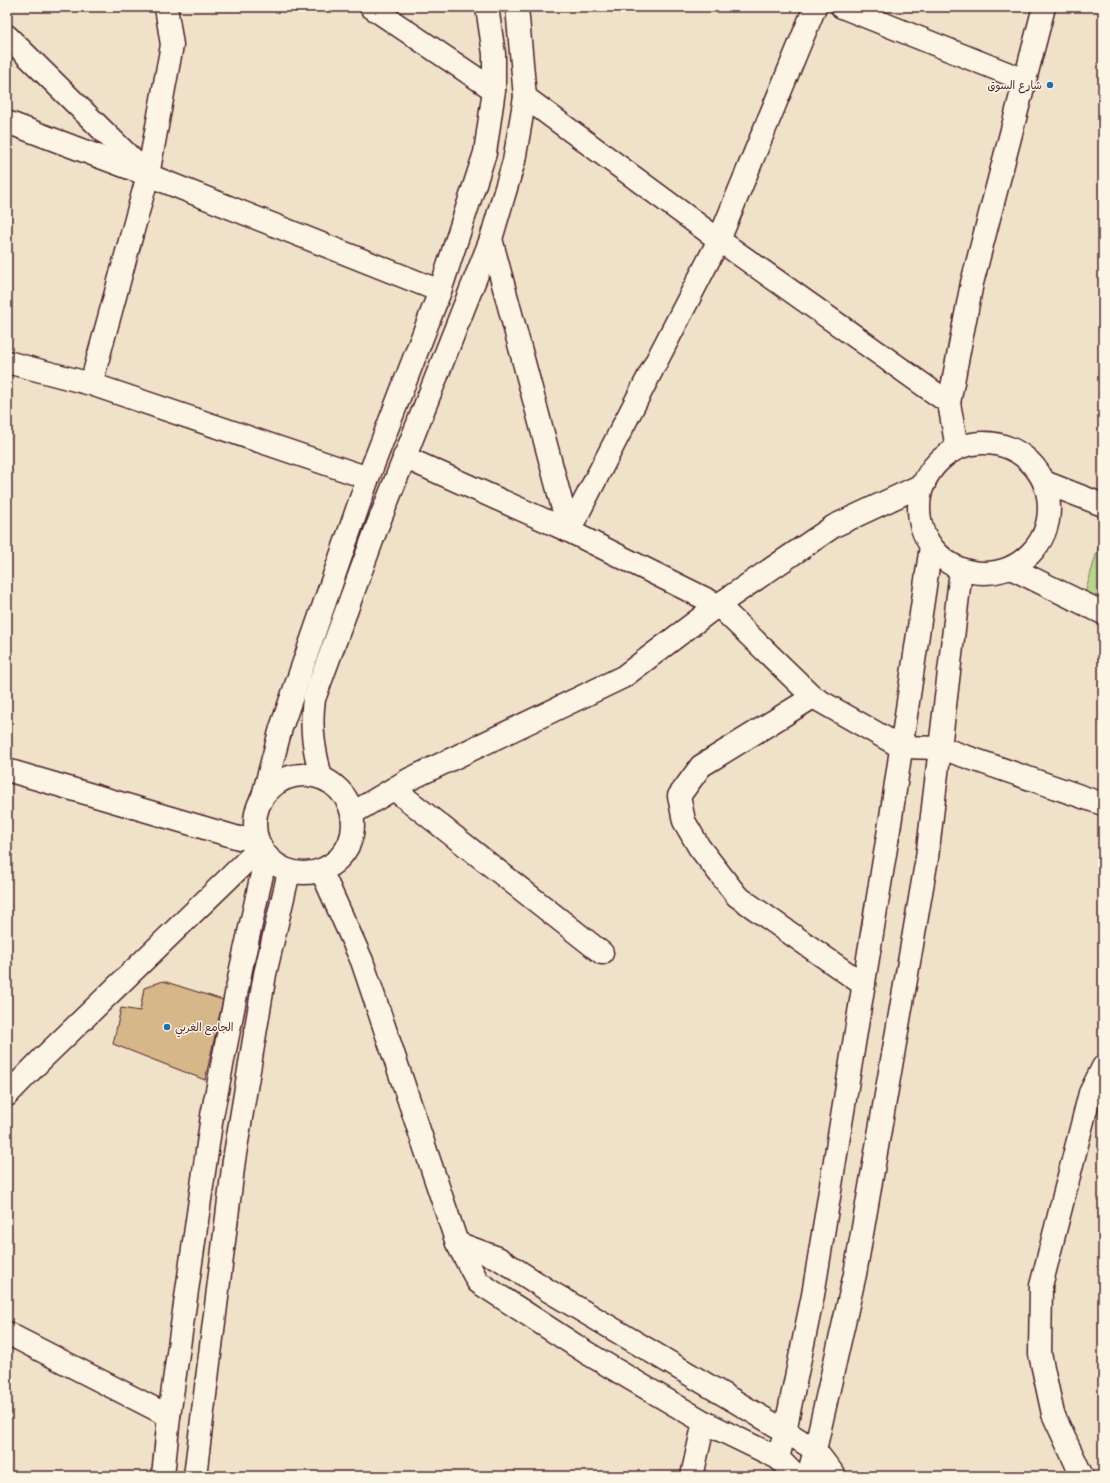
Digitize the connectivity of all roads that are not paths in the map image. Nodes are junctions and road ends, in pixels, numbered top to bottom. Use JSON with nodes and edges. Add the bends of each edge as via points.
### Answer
{"nodes":[{"id":1,"x":166,"y":7,"type":"edge"},
{"id":2,"x":371,"y":7,"type":"edge"},
{"id":3,"x":487,"y":7,"type":"edge"},
{"id":4,"x":516,"y":7,"type":"edge"},
{"id":5,"x":814,"y":7,"type":"edge"},
{"id":6,"x":842,"y":7,"type":"edge"},
{"id":7,"x":1044,"y":7,"type":"edge"},
{"id":8,"x":7,"y":36,"type":"edge"},
{"id":9,"x":1024,"y":80,"type":"junction"},
{"id":10,"x":494,"y":90,"type":"junction"},
{"id":11,"x":526,"y":97,"type":"junction"},
{"id":12,"x":7,"y":122,"type":"edge"},
{"id":13,"x":148,"y":175,"type":"junction"},
{"id":14,"x":491,"y":239,"type":"junction"},
{"id":15,"x":719,"y":240,"type":"junction"},
{"id":16,"x":440,"y":291,"type":"junction"},
{"id":17,"x":7,"y":362,"type":"edge"},
{"id":18,"x":91,"y":384,"type":"junction"},
{"id":19,"x":949,"y":403,"type":"junction"},
{"id":20,"x":957,"y":448,"type":"junction"},
{"id":21,"x":404,"y":458,"type":"junction"},
{"id":22,"x":368,"y":478,"type":"junction"},
{"id":23,"x":1044,"y":482,"type":"junction"},
{"id":24,"x":924,"y":484,"type":"junction"},
{"id":25,"x":1103,"y":505,"type":"edge"},
{"id":26,"x":569,"y":531,"type":"junction"},
{"id":27,"x":931,"y":546,"type":"junction"},
{"id":28,"x":1011,"y":568,"type":"junction"},
{"id":29,"x":961,"y":570,"type":"junction"},
{"id":30,"x":718,"y":605,"type":"junction"},
{"id":31,"x":1103,"y":613,"type":"edge"},
{"id":32,"x":813,"y":697,"type":"junction"},
{"id":33,"x":901,"y":747,"type":"junction"},
{"id":34,"x":941,"y":748,"type":"junction"},
{"id":35,"x":7,"y":770,"type":"edge"},
{"id":36,"x":321,"y":777,"type":"junction"},
{"id":37,"x":394,"y":789,"type":"junction"},
{"id":38,"x":263,"y":796,"type":"junction"},
{"id":39,"x":1103,"y":804,"type":"edge"},
{"id":40,"x":353,"y":813,"type":"junction"},
{"id":41,"x":261,"y":847,"type":"junction"},
{"id":42,"x":321,"y":870,"type":"junction"},
{"id":43,"x":289,"y":872,"type":"junction"},
{"id":44,"x":602,"y":952,"type":"dead end"},
{"id":45,"x":864,"y":985,"type":"junction"},
{"id":46,"x":1103,"y":1067,"type":"edge"},
{"id":47,"x":9,"y":1091,"type":"edge"},
{"id":48,"x":457,"y":1243,"type":"junction"},
{"id":49,"x":7,"y":1333,"type":"edge"},
{"id":50,"x":170,"y":1416,"type":"junction"},
{"id":51,"x":704,"y":1422,"type":"junction"},
{"id":52,"x":785,"y":1431,"type":"junction"},
{"id":53,"x":815,"y":1450,"type":"junction"},
{"id":54,"x":778,"y":1458,"type":"junction"},
{"id":55,"x":163,"y":1476,"type":"edge"},
{"id":56,"x":195,"y":1476,"type":"edge"},
{"id":57,"x":692,"y":1476,"type":"edge"},
{"id":58,"x":796,"y":1476,"type":"edge"},
{"id":59,"x":808,"y":1476,"type":"edge"},
{"id":60,"x":835,"y":1476,"type":"edge"},
{"id":61,"x":1082,"y":1476,"type":"edge"}],
"edges":[{"from":1,"to":13,"type":"main road","via":[[172,44]]},
{"from":2,"to":10,"type":"main road"},
{"from":3,"to":10,"type":"main road","via":[[494,54]]},
{"from":4,"to":11,"type":"main road"},
{"from":5,"to":15,"type":"main road"},
{"from":6,"to":9,"type":"main road"},
{"from":7,"to":9,"type":"main road"},
{"from":8,"to":13,"type":"main road"},
{"from":9,"to":19,"type":"main road","via":[[972,283]]},
{"from":10,"to":16,"type":"main road","via":[[485,153]]},
{"from":11,"to":14,"type":"main road","via":[[514,161]]},
{"from":11,"to":15,"type":"main road"},
{"from":12,"to":13,"type":"main road"},
{"from":13,"to":16,"type":"main road"},
{"from":13,"to":18,"type":"main road"},
{"from":14,"to":21,"type":"main road"},
{"from":14,"to":26,"type":"main road"},
{"from":15,"to":19,"type":"main road"},
{"from":15,"to":26,"type":"main road"},
{"from":16,"to":22,"type":"main road"},
{"from":17,"to":18,"type":"main road"},
{"from":18,"to":22,"type":"main road"},
{"from":19,"to":20,"type":"main road"},
{"from":20,"to":23,"type":"main road","via":[[977,443],[998,444],[1018,452],[1034,465]]},
{"from":20,"to":24,"type":"main road","via":[[939,460]]},
{"from":21,"to":26,"type":"main road"},
{"from":21,"to":36,"type":"main road","via":[[314,699],[311,719],[314,751]]},
{"from":22,"to":38,"type":"main road","via":[[281,728]]},
{"from":23,"to":25,"type":"main road"},
{"from":23,"to":28,"type":"main road","via":[[1050,502],[1048,522],[1041,542],[1028,558]]},
{"from":24,"to":27,"type":"main road","via":[[919,498],[919,520],[926,540]]},
{"from":24,"to":30,"type":"main road","via":[[834,526]]},
{"from":26,"to":30,"type":"main road"},
{"from":27,"to":29,"type":"main road"},
{"from":27,"to":33,"type":"main road"},
{"from":28,"to":29,"type":"main road","via":[[992,574],[973,574]]},
{"from":28,"to":31,"type":"main road"},
{"from":29,"to":34,"type":"main road"},
{"from":30,"to":32,"type":"main road"},
{"from":30,"to":37,"type":"main road","via":[[623,677]]},
{"from":32,"to":33,"type":"main road"},
{"from":32,"to":45,"type":"main road","via":[[701,766],[679,796],[684,821],[699,847],[737,896]]},
{"from":33,"to":34,"type":"main road"},
{"from":33,"to":45,"type":"main road"},
{"from":34,"to":39,"type":"main road"},
{"from":34,"to":53,"type":"main road","via":[[927,858],[856,1266]]},
{"from":35,"to":41,"type":"main road","via":[[239,838]]},
{"from":36,"to":38,"type":"main road","via":[[305,774],[289,776],[275,784]]},
{"from":36,"to":40,"type":"main road","via":[[336,785],[347,797]]},
{"from":37,"to":40,"type":"main road"},
{"from":37,"to":44,"type":"main road"},
{"from":38,"to":41,"type":"main road","via":[[256,810],[254,826]]},
{"from":40,"to":42,"type":"main road","via":[[354,829],[348,847],[340,859]]},
{"from":41,"to":43,"type":"main road","via":[[278,866]]},
{"from":41,"to":47,"type":"main road"},
{"from":41,"to":50,"type":"main road","via":[[241,969],[212,1116]]},
{"from":42,"to":43,"type":"main road","via":[[310,873]]},
{"from":42,"to":48,"type":"main road","via":[[362,961]]},
{"from":43,"to":56,"type":"main road","via":[[265,974],[234,1160]]},
{"from":45,"to":52,"type":"main road","via":[[813,1295]]},
{"from":46,"to":61,"type":"main road","via":[[1090,1093],[1041,1286],[1040,1354],[1053,1414]]},
{"from":48,"to":51,"type":"main road","via":[[478,1282],[587,1353]]},
{"from":48,"to":52,"type":"main road","via":[[498,1258]]},
{"from":49,"to":50,"type":"main road"},
{"from":50,"to":55,"type":"main road"},
{"from":51,"to":54,"type":"main road"},
{"from":51,"to":57,"type":"main road"},
{"from":52,"to":53,"type":"main road"},
{"from":52,"to":54,"type":"main road"},
{"from":53,"to":59,"type":"main road"},
{"from":53,"to":60,"type":"main road"},
{"from":54,"to":58,"type":"main road"}]}
